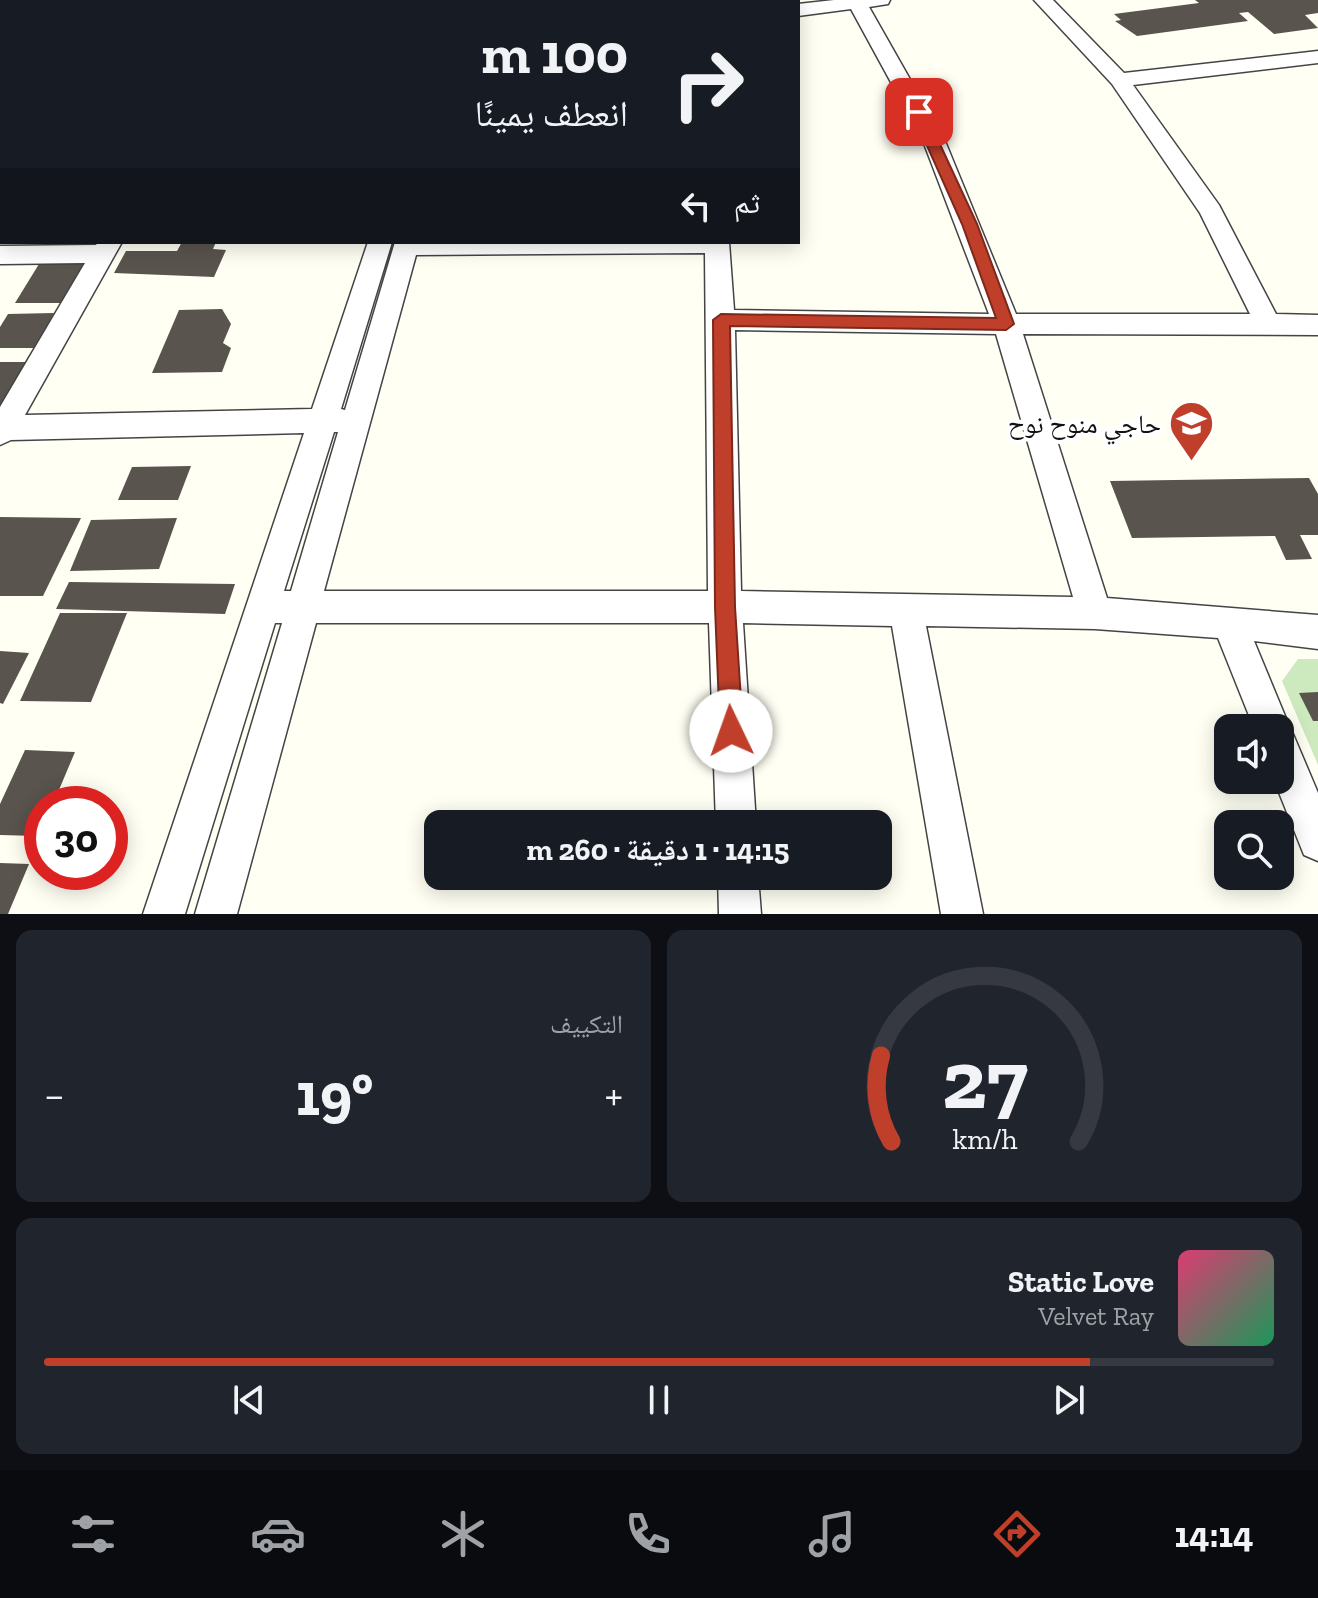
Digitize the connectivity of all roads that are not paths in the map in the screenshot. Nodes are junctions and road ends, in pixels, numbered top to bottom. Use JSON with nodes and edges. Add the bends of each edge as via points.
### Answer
{"nodes":[{"id":1,"x":1043,"y":0,"type":"edge"},
{"id":2,"x":869,"y":1,"type":"edge"},
{"id":3,"x":800,"y":10,"type":"edge"},
{"id":4,"x":1314,"y":62,"type":"edge"},
{"id":5,"x":1119,"y":80,"type":"junction"},
{"id":6,"x":398,"y":244,"type":"edge"},
{"id":7,"x":717,"y":244,"type":"edge"},
{"id":8,"x":108,"y":248,"type":"edge"},
{"id":9,"x":0,"y":255,"type":"edge"},
{"id":10,"x":721,"y":320,"type":"junction"},
{"id":11,"x":1006,"y":324,"type":"junction"},
{"id":12,"x":1268,"y":324,"type":"junction"},
{"id":13,"x":1318,"y":325,"type":"edge"},
{"id":14,"x":320,"y":419,"type":"junction"},
{"id":15,"x":355,"y":420,"type":"junction"},
{"id":16,"x":2,"y":430,"type":"edge"},
{"id":17,"x":262,"y":607,"type":"junction"},
{"id":18,"x":303,"y":607,"type":"junction"},
{"id":19,"x":725,"y":607,"type":"junction"},
{"id":20,"x":906,"y":611,"type":"junction"},
{"id":21,"x":1095,"y":613,"type":"junction"},
{"id":22,"x":1229,"y":622,"type":"junction"},
{"id":23,"x":1318,"y":632,"type":"edge"},
{"id":24,"x":1266,"y":714,"type":"edge"},
{"id":25,"x":1294,"y":782,"type":"edge"},
{"id":26,"x":735,"y":810,"type":"edge"},
{"id":27,"x":1318,"y":841,"type":"edge"},
{"id":28,"x":739,"y":890,"type":"edge"},
{"id":29,"x":164,"y":914,"type":"edge"},
{"id":30,"x":216,"y":914,"type":"edge"},
{"id":31,"x":740,"y":914,"type":"edge"},
{"id":32,"x":962,"y":914,"type":"edge"}],
"edges":[{"from":1,"to":5,"type":"street"},
{"from":2,"to":3,"type":"street"},
{"from":2,"to":11,"type":"street","via":[[970,224]]},
{"from":4,"to":5,"type":"street"},
{"from":5,"to":12,"type":"street","via":[[1211,211]]},
{"from":6,"to":14,"type":"street"},
{"from":6,"to":15,"type":"street"},
{"from":7,"to":10,"type":"street"},
{"from":8,"to":9,"type":"street"},
{"from":8,"to":16,"type":"street"},
{"from":10,"to":11,"type":"street"},
{"from":10,"to":19,"type":"street"},
{"from":11,"to":12,"type":"street"},
{"from":11,"to":21,"type":"street"},
{"from":12,"to":13,"type":"street"},
{"from":14,"to":15,"type":"street"},
{"from":14,"to":16,"type":"street"},
{"from":14,"to":17,"type":"street"},
{"from":15,"to":18,"type":"street"},
{"from":17,"to":18,"type":"street"},
{"from":17,"to":29,"type":"street"},
{"from":18,"to":19,"type":"street"},
{"from":18,"to":30,"type":"street"},
{"from":19,"to":20,"type":"street"},
{"from":19,"to":26,"type":"street"},
{"from":20,"to":21,"type":"street"},
{"from":20,"to":32,"type":"street"},
{"from":21,"to":22,"type":"street"},
{"from":22,"to":23,"type":"street"},
{"from":22,"to":24,"type":"street"},
{"from":25,"to":27,"type":"street"},
{"from":28,"to":31,"type":"street"}]}
